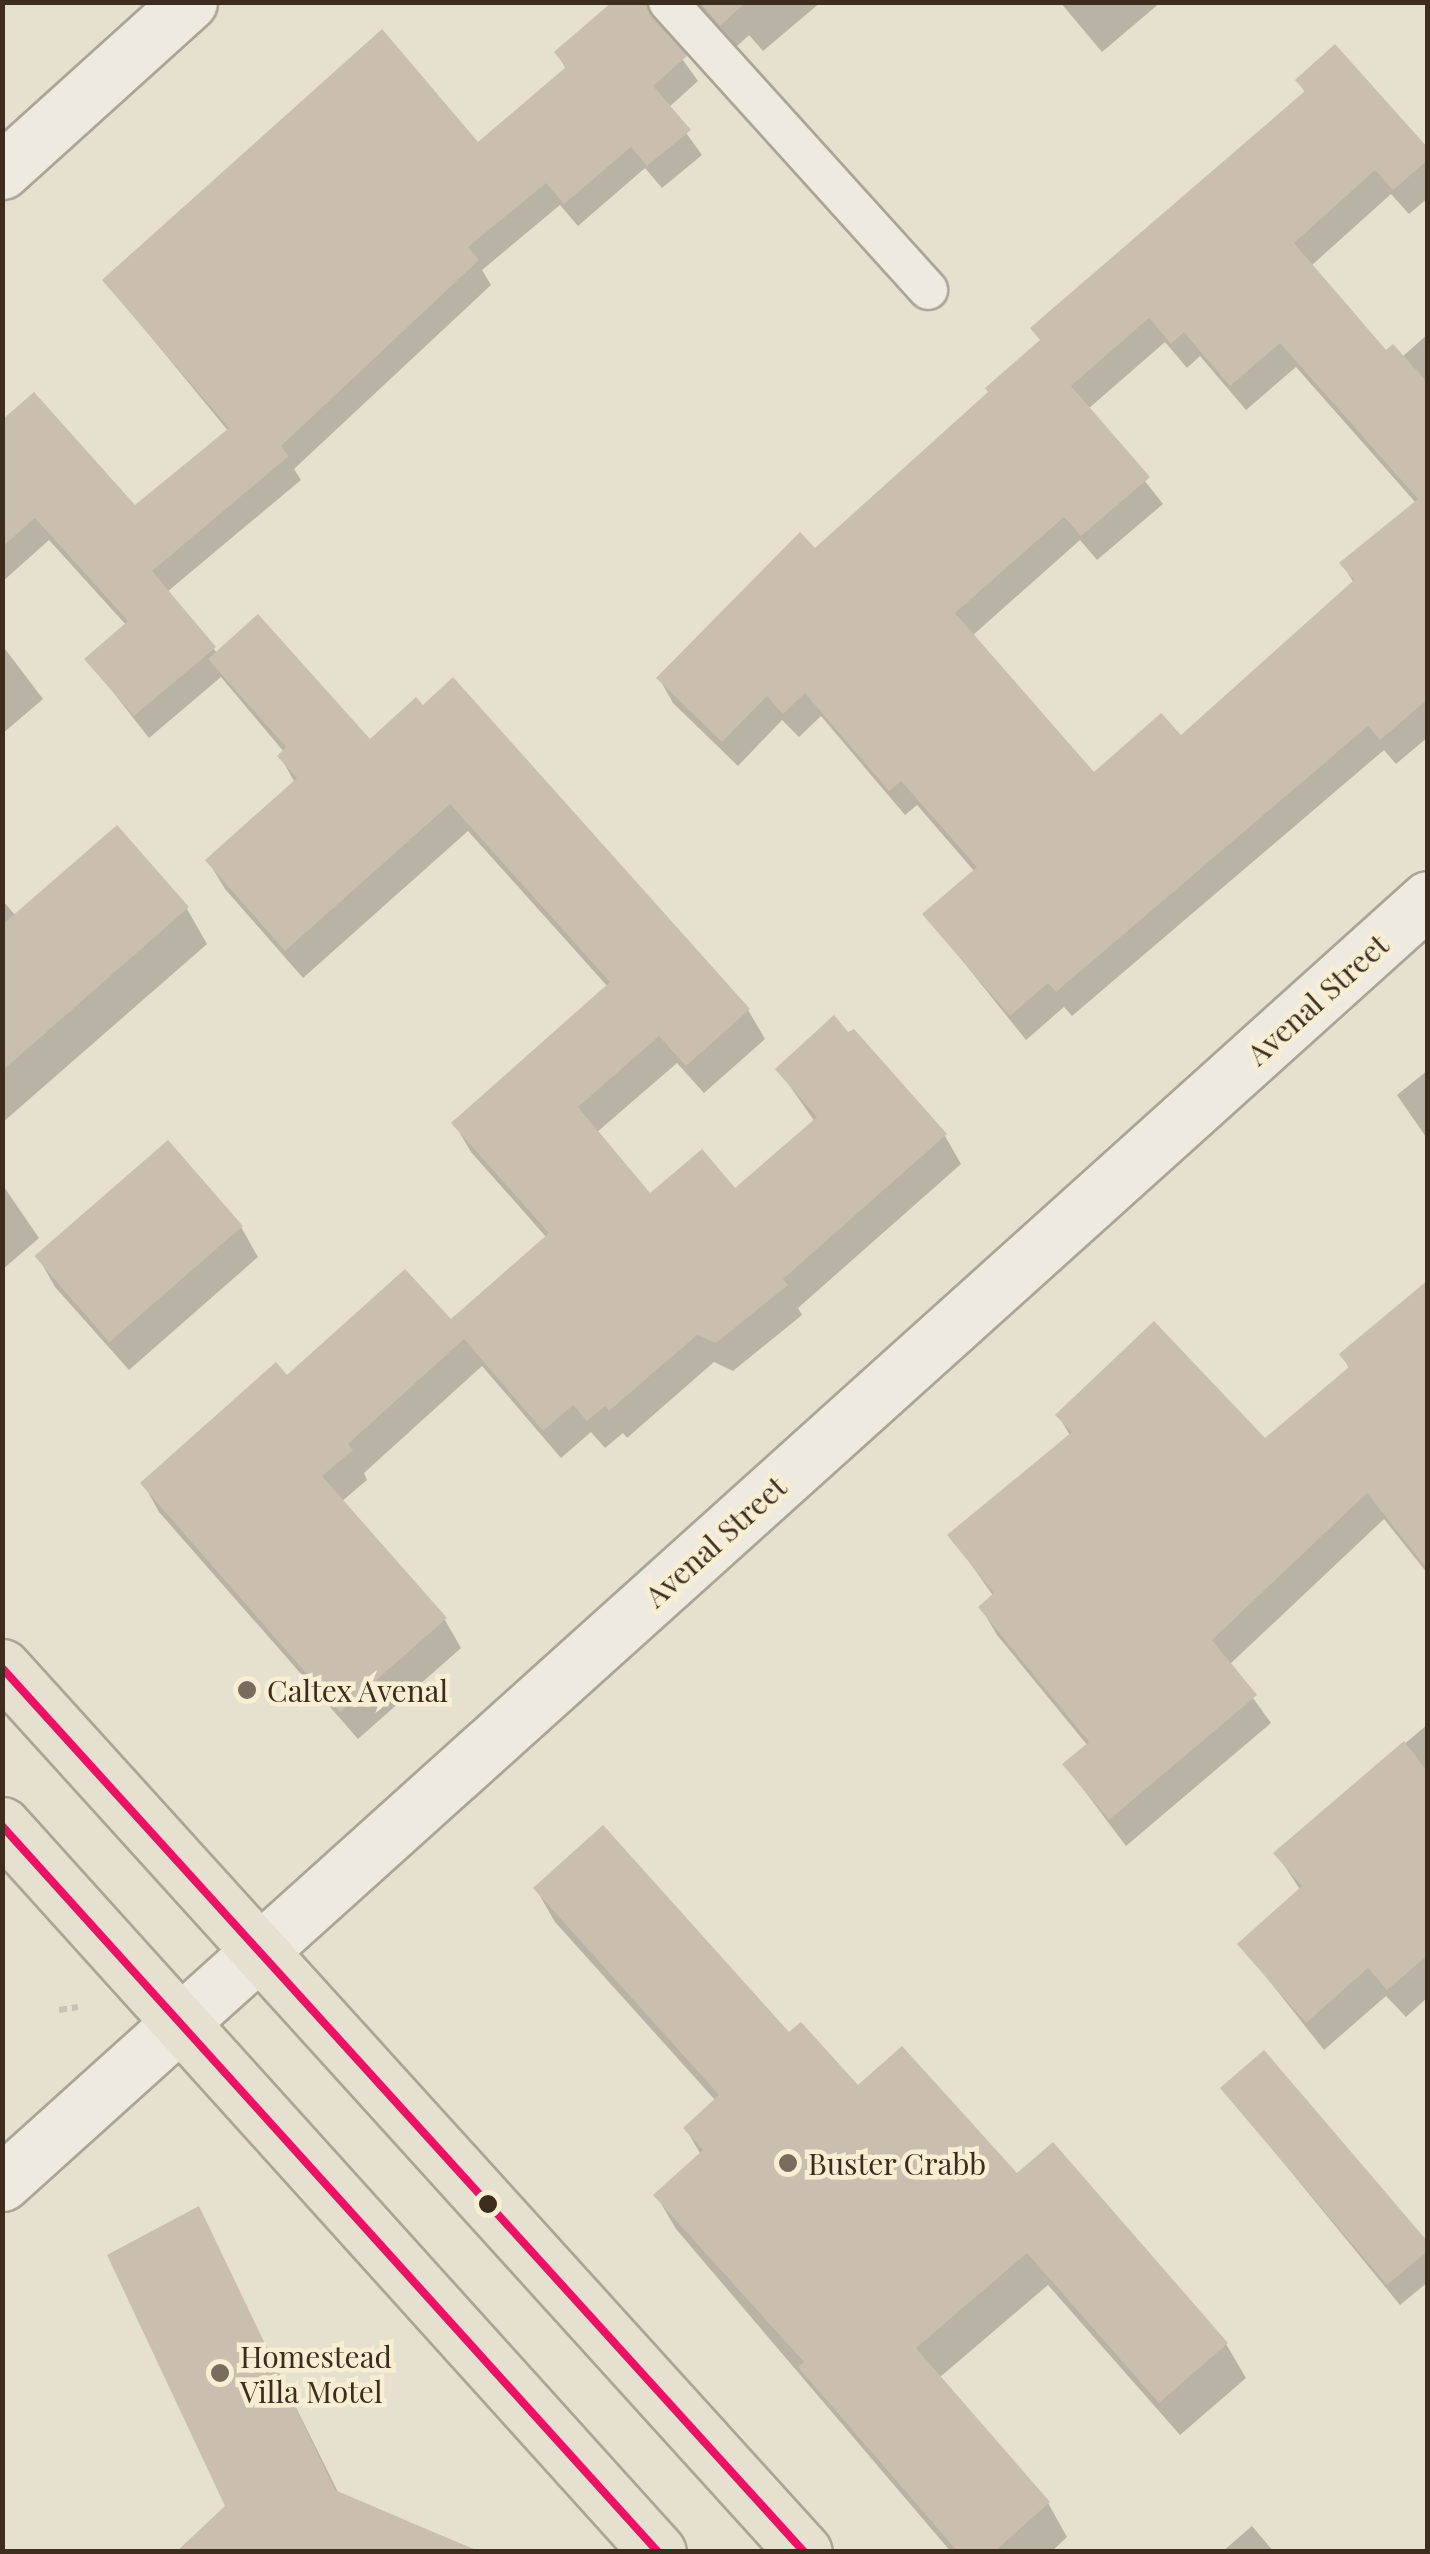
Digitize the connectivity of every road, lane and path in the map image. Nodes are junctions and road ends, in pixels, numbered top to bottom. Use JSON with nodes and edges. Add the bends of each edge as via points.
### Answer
{"nodes":[{"id":1,"x":189,"y":2,"type":"edge"},
{"id":2,"x":668,"y":2,"type":"edge"},
{"id":3,"x":2,"y":171,"type":"edge"},
{"id":4,"x":928,"y":290,"type":"dead end"},
{"id":5,"x":1428,"y":899,"type":"edge"},
{"id":6,"x":2,"y":1667,"type":"edge"},
{"id":7,"x":2,"y":1825,"type":"edge"},
{"id":8,"x":260,"y":1951,"type":"junction"},
{"id":9,"x":78,"y":2007,"type":"dead end"},
{"id":10,"x":59,"y":2010,"type":"dead end"},
{"id":11,"x":180,"y":2022,"type":"junction"},
{"id":12,"x":2,"y":2182,"type":"edge"},
{"id":13,"x":658,"y":2552,"type":"edge"},
{"id":14,"x":804,"y":2552,"type":"edge"}],
"edges":[{"from":1,"to":3,"type":"street"},
{"from":2,"to":4,"type":"lane"},
{"from":5,"to":8,"type":"street","name":"Avenal Street"},
{"from":6,"to":8,"type":"main road"},
{"from":7,"to":11,"type":"main road"},
{"from":8,"to":11,"type":"street","name":"Avenal Street"},
{"from":8,"to":14,"type":"main road"},
{"from":9,"to":10,"type":"path"},
{"from":11,"to":12,"type":"street","name":"Avenal Street"},
{"from":11,"to":13,"type":"main road"}]}
